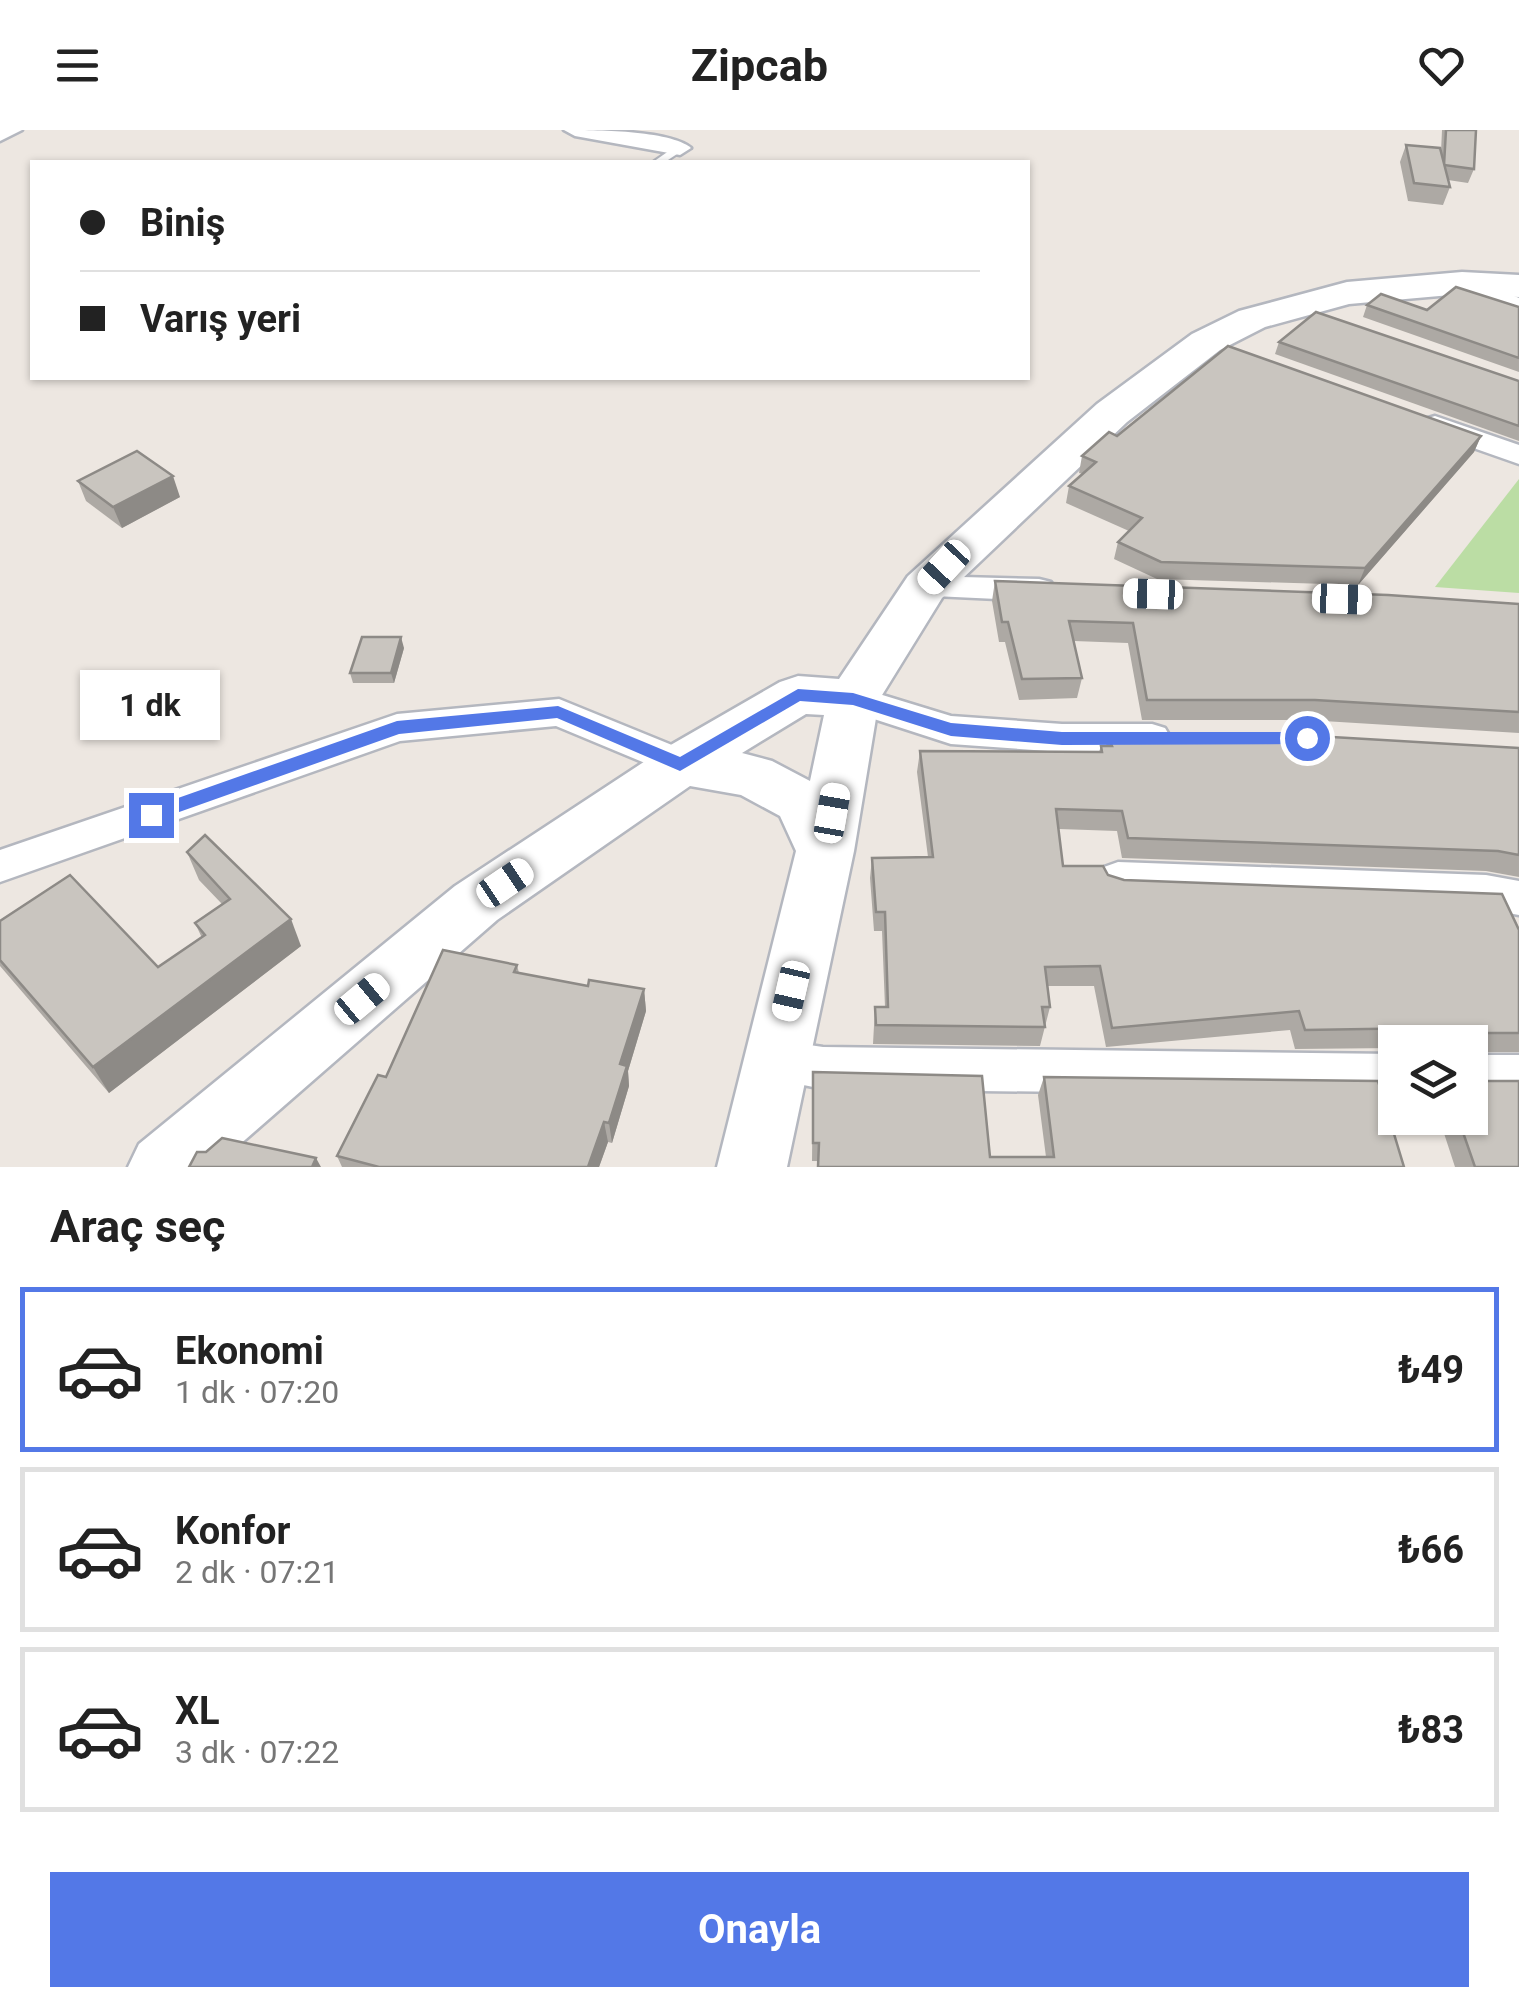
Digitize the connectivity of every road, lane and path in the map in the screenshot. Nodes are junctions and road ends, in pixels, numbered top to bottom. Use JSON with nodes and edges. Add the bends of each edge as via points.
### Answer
{"nodes":[{"id":1,"x":11,"y":130,"type":"edge"},
{"id":2,"x":575,"y":130,"type":"edge"},
{"id":3,"x":0,"y":134,"type":"edge"},
{"id":4,"x":680,"y":148,"type":"joint"},
{"id":5,"x":661,"y":160,"type":"edge"},
{"id":6,"x":1462,"y":283,"type":"junction"},
{"id":7,"x":1519,"y":286,"type":"edge"},
{"id":8,"x":1519,"y":308,"type":"edge"},
{"id":9,"x":1408,"y":415,"type":"edge"},
{"id":10,"x":1519,"y":455,"type":"edge"},
{"id":11,"x":925,"y":587,"type":"junction"},
{"id":12,"x":1064,"y":591,"type":"edge"},
{"id":13,"x":853,"y":699,"type":"junction"},
{"id":14,"x":1194,"y":738,"type":"edge"},
{"id":15,"x":680,"y":764,"type":"junction"},
{"id":16,"x":825,"y":851,"type":"junction"},
{"id":17,"x":0,"y":866,"type":"edge"},
{"id":18,"x":1118,"y":879,"type":"edge"},
{"id":19,"x":1519,"y":898,"type":"edge"},
{"id":20,"x":774,"y":1061,"type":"junction"},
{"id":21,"x":1378,"y":1075,"type":"edge"},
{"id":22,"x":1488,"y":1076,"type":"edge"},
{"id":23,"x":1519,"y":1076,"type":"edge"},
{"id":24,"x":163,"y":1167,"type":"edge"},
{"id":25,"x":752,"y":1167,"type":"edge"}],
"edges":[{"from":1,"to":3,"type":"street"},
{"from":2,"to":4,"type":"street"},
{"from":4,"to":5,"type":"lane"},
{"from":6,"to":7,"type":"main road"},
{"from":6,"to":8,"type":"street"},
{"from":6,"to":11,"type":"main road","via":[[1347,293],[1316,313],[1252,319],[1224,348],[1112,414]]},
{"from":9,"to":10,"type":"street"},
{"from":11,"to":12,"type":"street"},
{"from":11,"to":13,"type":"main road"},
{"from":13,"to":14,"type":"street","via":[[951,730]]},
{"from":13,"to":15,"type":"main road","via":[[798,695]]},
{"from":13,"to":16,"type":"main road"},
{"from":15,"to":16,"type":"main road","via":[[753,776],[801,802]]},
{"from":15,"to":17,"type":"street","via":[[558,712],[397,728]]},
{"from":15,"to":24,"type":"main road","via":[[476,903]]},
{"from":16,"to":20,"type":"main road"},
{"from":18,"to":19,"type":"street"},
{"from":20,"to":21,"type":"street","via":[[823,1068]]},
{"from":20,"to":25,"type":"main road"},
{"from":22,"to":23,"type":"street"}]}
